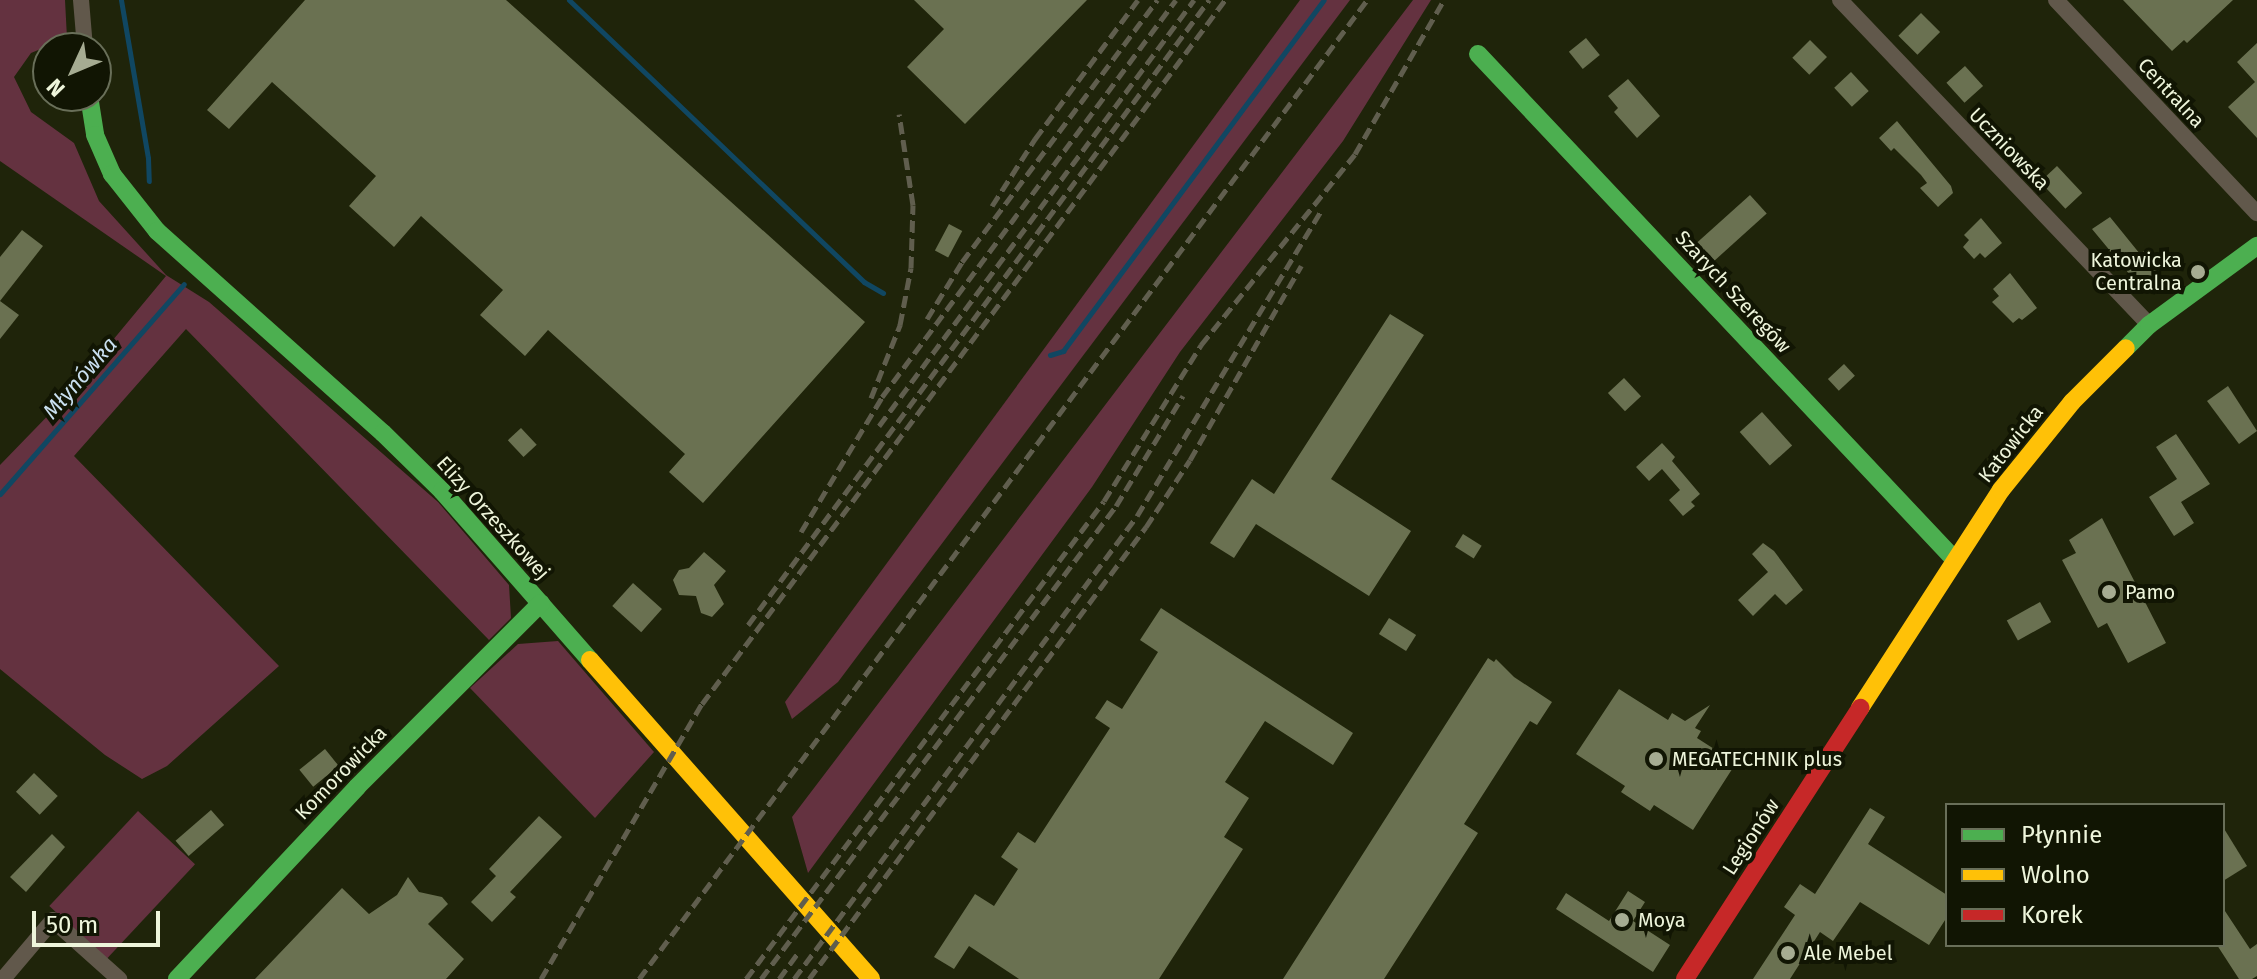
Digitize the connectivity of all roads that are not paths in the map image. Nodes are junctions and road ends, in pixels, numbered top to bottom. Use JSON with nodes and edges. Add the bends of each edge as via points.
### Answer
{"nodes":[{"id":1,"x":81,"y":0,"type":"edge"},
{"id":2,"x":1840,"y":0,"type":"edge"},
{"id":3,"x":2056,"y":0,"type":"edge"},
{"id":4,"x":84,"y":32,"type":"edge"},
{"id":5,"x":1478,"y":54,"type":"dead end"},
{"id":6,"x":91,"y":112,"type":"edge"},
{"id":7,"x":2257,"y":213,"type":"edge"},
{"id":8,"x":2257,"y":246,"type":"edge"},
{"id":9,"x":2149,"y":325,"type":"junction"},
{"id":10,"x":1955,"y":560,"type":"junction"},
{"id":11,"x":541,"y":603,"type":"junction"},
{"id":12,"x":1854,"y":719,"type":"joint"},
{"id":13,"x":3,"y":979,"type":"edge"},
{"id":14,"x":119,"y":979,"type":"edge"},
{"id":15,"x":177,"y":979,"type":"edge"},
{"id":16,"x":871,"y":979,"type":"edge"},
{"id":17,"x":1685,"y":979,"type":"edge"}],
"edges":[{"from":1,"to":4,"type":"street"},
{"from":2,"to":9,"type":"street","name":"Uczniowska"},
{"from":3,"to":7,"type":"street","name":"Centralna"},
{"from":5,"to":10,"type":"street","name":"Szarych Szeregów"},
{"from":6,"to":11,"type":"street","name":"Elizy Orzeszkowej","via":[[112,174],[157,231],[383,433]]},
{"from":8,"to":9,"type":"street","name":"Katowicka"},
{"from":9,"to":10,"type":"street","name":"Katowicka","via":[[2072,402],[2001,490]]},
{"from":10,"to":12,"type":"street","name":"Katowicka"},
{"from":11,"to":15,"type":"street","name":"Komorowicka","via":[[357,787]]},
{"from":11,"to":16,"type":"street","name":"Elizy Orzeszkowej"},
{"from":12,"to":17,"type":"street","name":"Legionów"},
{"from":13,"to":14,"type":"street","via":[[53,920]]}]}
